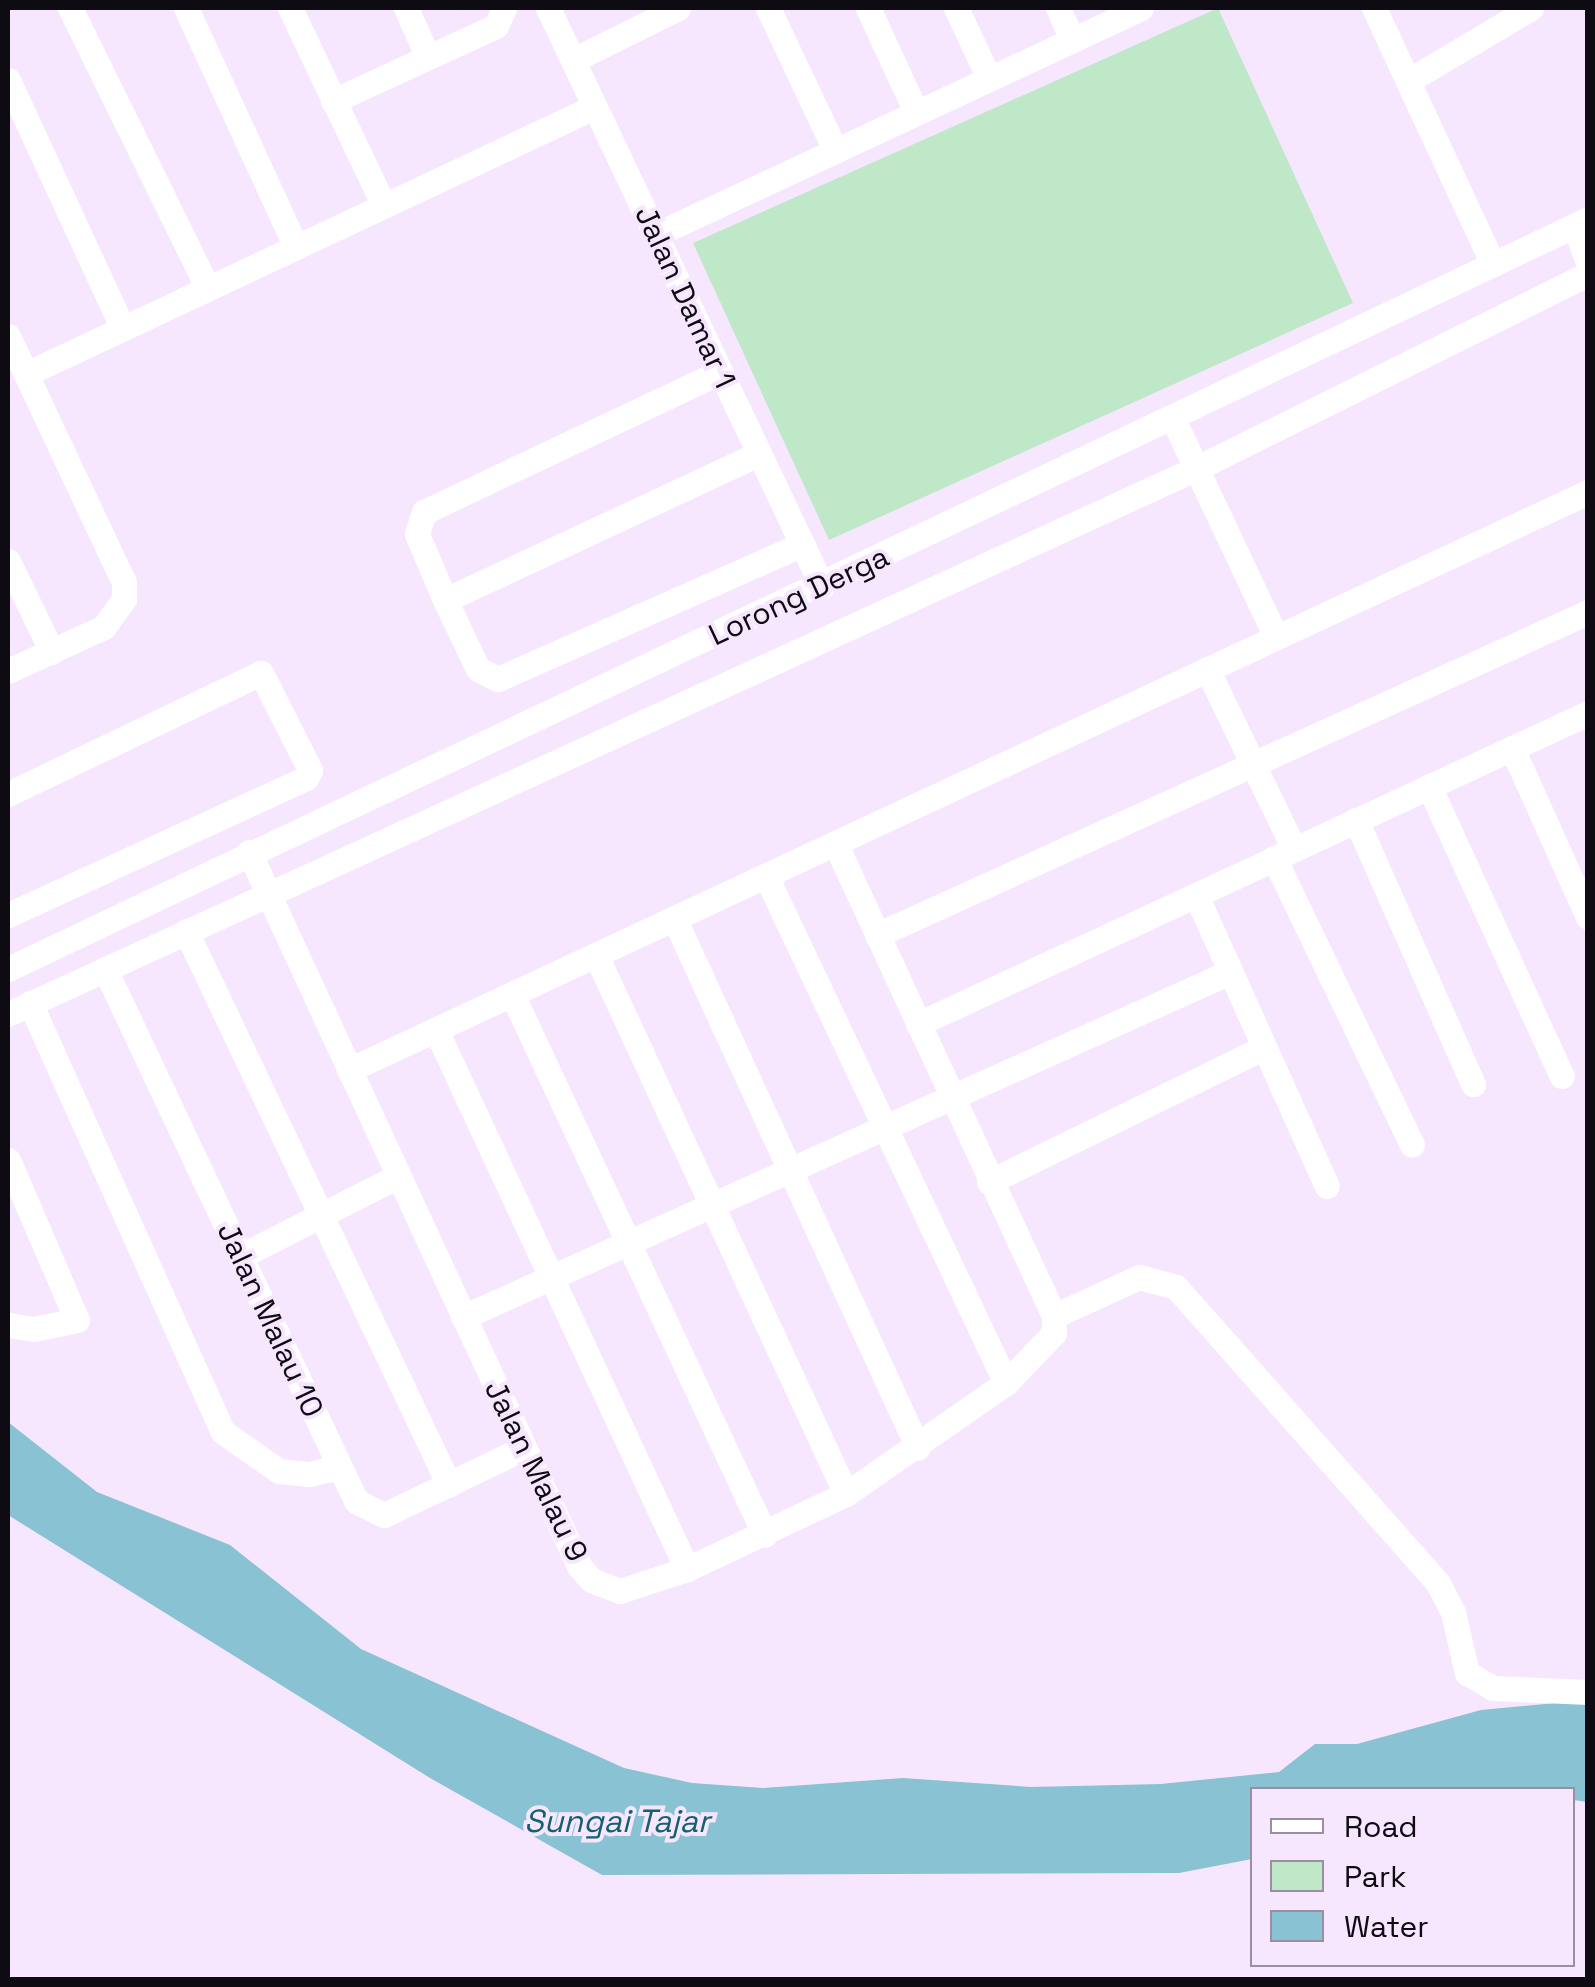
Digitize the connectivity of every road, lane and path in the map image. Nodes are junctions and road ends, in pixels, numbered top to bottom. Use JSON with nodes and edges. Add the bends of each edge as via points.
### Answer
{"nodes":[{"id":1,"x":70,"y":8,"type":"edge"},
{"id":2,"x":186,"y":8,"type":"edge"},
{"id":3,"x":290,"y":8,"type":"edge"},
{"id":4,"x":406,"y":8,"type":"edge"},
{"id":5,"x":548,"y":8,"type":"edge"},
{"id":6,"x":673,"y":8,"type":"edge"},
{"id":7,"x":768,"y":8,"type":"edge"},
{"id":8,"x":868,"y":8,"type":"edge"},
{"id":9,"x":956,"y":8,"type":"edge"},
{"id":10,"x":1058,"y":8,"type":"edge"},
{"id":11,"x":1140,"y":8,"type":"edge"},
{"id":12,"x":1374,"y":8,"type":"edge"},
{"id":13,"x":1532,"y":8,"type":"edge"},
{"id":14,"x":504,"y":10,"type":"edge"},
{"id":15,"x":1503,"y":16,"type":"edge"},
{"id":16,"x":1072,"y":40,"type":"junction"},
{"id":17,"x":427,"y":55,"type":"junction"},
{"id":18,"x":572,"y":60,"type":"junction"},
{"id":19,"x":988,"y":78,"type":"junction"},
{"id":20,"x":8,"y":80,"type":"edge"},
{"id":21,"x":1408,"y":81,"type":"junction"},
{"id":22,"x":333,"y":101,"type":"junction"},
{"id":23,"x":594,"y":107,"type":"junction"},
{"id":24,"x":916,"y":112,"type":"junction"},
{"id":25,"x":835,"y":150,"type":"junction"},
{"id":26,"x":384,"y":206,"type":"junction"},
{"id":27,"x":1582,"y":223,"type":"edge"},
{"id":28,"x":657,"y":234,"type":"junction"},
{"id":29,"x":296,"y":247,"type":"junction"},
{"id":30,"x":1588,"y":262,"type":"edge"},
{"id":31,"x":1493,"y":264,"type":"junction"},
{"id":32,"x":1588,"y":274,"type":"edge"},
{"id":33,"x":208,"y":288,"type":"junction"},
{"id":34,"x":124,"y":328,"type":"junction"},
{"id":35,"x":8,"y":336,"type":"edge"},
{"id":36,"x":720,"y":372,"type":"junction"},
{"id":37,"x":26,"y":374,"type":"junction"},
{"id":38,"x":1173,"y":419,"type":"junction"},
{"id":39,"x":758,"y":454,"type":"junction"},
{"id":40,"x":1197,"y":468,"type":"junction"},
{"id":41,"x":1588,"y":492,"type":"edge"},
{"id":42,"x":802,"y":544,"type":"junction"},
{"id":43,"x":8,"y":561,"type":"edge"},
{"id":44,"x":822,"y":586,"type":"junction"},
{"id":45,"x":444,"y":600,"type":"junction"},
{"id":46,"x":1588,"y":612,"type":"edge"},
{"id":47,"x":1276,"y":637,"type":"junction"},
{"id":48,"x":52,"y":652,"type":"junction"},
{"id":49,"x":1207,"y":670,"type":"junction"},
{"id":50,"x":8,"y":671,"type":"edge"},
{"id":51,"x":1588,"y":713,"type":"edge"},
{"id":52,"x":1512,"y":748,"type":"junction"},
{"id":53,"x":1254,"y":766,"type":"junction"},
{"id":54,"x":1429,"y":786,"type":"junction"},
{"id":55,"x":8,"y":794,"type":"edge"},
{"id":56,"x":1356,"y":820,"type":"junction"},
{"id":57,"x":835,"y":843,"type":"junction"},
{"id":58,"x":250,"y":852,"type":"junction"},
{"id":59,"x":1284,"y":854,"type":"junction"},
{"id":60,"x":766,"y":876,"type":"junction"},
{"id":61,"x":268,"y":894,"type":"junction"},
{"id":62,"x":1196,"y":895,"type":"junction"},
{"id":63,"x":8,"y":915,"type":"edge"},
{"id":64,"x":1588,"y":917,"type":"edge"},
{"id":65,"x":674,"y":918,"type":"junction"},
{"id":66,"x":186,"y":931,"type":"junction"},
{"id":67,"x":877,"y":936,"type":"junction"},
{"id":68,"x":596,"y":955,"type":"junction"},
{"id":69,"x":8,"y":969,"type":"edge"},
{"id":70,"x":106,"y":969,"type":"junction"},
{"id":71,"x":1230,"y":972,"type":"junction"},
{"id":72,"x":512,"y":994,"type":"junction"},
{"id":73,"x":19,"y":1008,"type":"edge"},
{"id":74,"x":918,"y":1024,"type":"junction"},
{"id":75,"x":436,"y":1030,"type":"junction"},
{"id":76,"x":1264,"y":1047,"type":"junction"},
{"id":77,"x":349,"y":1070,"type":"junction"},
{"id":78,"x":1562,"y":1076,"type":"dead end"},
{"id":79,"x":1473,"y":1084,"type":"dead end"},
{"id":80,"x":950,"y":1096,"type":"junction"},
{"id":81,"x":884,"y":1125,"type":"junction"},
{"id":82,"x":1412,"y":1144,"type":"dead end"},
{"id":83,"x":8,"y":1160,"type":"edge"},
{"id":84,"x":788,"y":1166,"type":"junction"},
{"id":85,"x":398,"y":1176,"type":"junction"},
{"id":86,"x":990,"y":1182,"type":"junction"},
{"id":87,"x":1327,"y":1186,"type":"dead end"},
{"id":88,"x":711,"y":1204,"type":"junction"},
{"id":89,"x":321,"y":1215,"type":"junction"},
{"id":90,"x":628,"y":1243,"type":"junction"},
{"id":91,"x":241,"y":1256,"type":"junction"},
{"id":92,"x":551,"y":1278,"type":"junction"},
{"id":93,"x":1054,"y":1316,"type":"junction"},
{"id":94,"x":463,"y":1317,"type":"junction"},
{"id":95,"x":8,"y":1324,"type":"edge"},
{"id":96,"x":1006,"y":1382,"type":"junction"},
{"id":97,"x":524,"y":1448,"type":"junction"},
{"id":98,"x":918,"y":1448,"type":"junction"},
{"id":99,"x":339,"y":1467,"type":"junction"},
{"id":100,"x":449,"y":1485,"type":"junction"},
{"id":101,"x":846,"y":1494,"type":"junction"},
{"id":102,"x":765,"y":1535,"type":"junction"},
{"id":103,"x":687,"y":1570,"type":"junction"},
{"id":104,"x":1588,"y":1692,"type":"edge"}],
"edges":[{"from":1,"to":33,"type":"street"},
{"from":2,"to":29,"type":"street"},
{"from":3,"to":22,"type":"street"},
{"from":4,"to":17,"type":"street"},
{"from":5,"to":18,"type":"street","name":"Jalan Damar 1"},
{"from":6,"to":18,"type":"street"},
{"from":7,"to":25,"type":"street"},
{"from":8,"to":24,"type":"street"},
{"from":9,"to":19,"type":"street"},
{"from":10,"to":16,"type":"street"},
{"from":11,"to":16,"type":"street"},
{"from":12,"to":21,"type":"street"},
{"from":13,"to":15,"type":"street"},
{"from":14,"to":17,"type":"street","via":[[496,26]]},
{"from":15,"to":21,"type":"street"},
{"from":16,"to":19,"type":"street"},
{"from":17,"to":22,"type":"street"},
{"from":18,"to":23,"type":"street","name":"Jalan Damar 1"},
{"from":19,"to":24,"type":"street"},
{"from":20,"to":34,"type":"street"},
{"from":21,"to":31,"type":"street"},
{"from":22,"to":26,"type":"street"},
{"from":23,"to":26,"type":"street"},
{"from":23,"to":28,"type":"street","name":"Jalan Damar 1"},
{"from":24,"to":25,"type":"street"},
{"from":25,"to":28,"type":"street"},
{"from":26,"to":29,"type":"street"},
{"from":27,"to":30,"type":"street"},
{"from":27,"to":31,"type":"street","name":"Lorong Derga"},
{"from":28,"to":36,"type":"street","name":"Jalan Damar 1"},
{"from":29,"to":33,"type":"street"},
{"from":31,"to":38,"type":"street","name":"Lorong Derga"},
{"from":32,"to":40,"type":"street"},
{"from":33,"to":34,"type":"street"},
{"from":34,"to":37,"type":"street"},
{"from":35,"to":37,"type":"street"},
{"from":36,"to":39,"type":"street","name":"Jalan Damar 1"},
{"from":36,"to":45,"type":"street","via":[[424,512],[417,534]]},
{"from":37,"to":48,"type":"street","via":[[124,582],[118,614]]},
{"from":38,"to":40,"type":"street"},
{"from":38,"to":44,"type":"street","name":"Lorong Derga"},
{"from":39,"to":42,"type":"street","name":"Jalan Damar 1"},
{"from":39,"to":45,"type":"street"},
{"from":40,"to":47,"type":"street"},
{"from":40,"to":61,"type":"street"},
{"from":41,"to":47,"type":"street"},
{"from":42,"to":44,"type":"street","name":"Jalan Damar 1"},
{"from":42,"to":45,"type":"street","via":[[498,680],[478,670]]},
{"from":43,"to":48,"type":"street"},
{"from":44,"to":58,"type":"street","name":"Lorong Derga"},
{"from":46,"to":53,"type":"street"},
{"from":47,"to":49,"type":"street"},
{"from":48,"to":50,"type":"street"},
{"from":49,"to":53,"type":"street"},
{"from":49,"to":57,"type":"street"},
{"from":51,"to":52,"type":"street"},
{"from":52,"to":54,"type":"street"},
{"from":52,"to":64,"type":"street"},
{"from":53,"to":59,"type":"street"},
{"from":53,"to":67,"type":"street"},
{"from":54,"to":56,"type":"street"},
{"from":54,"to":78,"type":"street"},
{"from":55,"to":63,"type":"street","via":[[261,673],[310,770],[306,778]]},
{"from":56,"to":59,"type":"street"},
{"from":56,"to":79,"type":"street"},
{"from":57,"to":60,"type":"street"},
{"from":57,"to":67,"type":"street"},
{"from":58,"to":61,"type":"street","name":"Jalan Malau 9"},
{"from":58,"to":69,"type":"street","name":"Lorong Derga"},
{"from":59,"to":62,"type":"street"},
{"from":59,"to":82,"type":"street"},
{"from":60,"to":65,"type":"street"},
{"from":60,"to":81,"type":"street"},
{"from":61,"to":66,"type":"street"},
{"from":61,"to":77,"type":"street","name":"Jalan Malau 9"},
{"from":62,"to":71,"type":"street"},
{"from":62,"to":74,"type":"street"},
{"from":65,"to":68,"type":"street"},
{"from":65,"to":84,"type":"street"},
{"from":66,"to":70,"type":"street"},
{"from":66,"to":89,"type":"street"},
{"from":67,"to":74,"type":"street"},
{"from":68,"to":72,"type":"street"},
{"from":68,"to":88,"type":"street"},
{"from":70,"to":73,"type":"street"},
{"from":70,"to":91,"type":"street","name":"Jalan Malau 10"},
{"from":71,"to":76,"type":"street"},
{"from":71,"to":80,"type":"street"},
{"from":72,"to":75,"type":"street"},
{"from":72,"to":90,"type":"street"},
{"from":73,"to":99,"type":"street","via":[[224,1432],[278,1470],[309,1474]]},
{"from":74,"to":80,"type":"street"},
{"from":75,"to":77,"type":"street"},
{"from":75,"to":92,"type":"street"},
{"from":76,"to":86,"type":"street"},
{"from":76,"to":87,"type":"street"},
{"from":77,"to":85,"type":"street","name":"Jalan Malau 9"},
{"from":80,"to":81,"type":"street"},
{"from":80,"to":86,"type":"street"},
{"from":81,"to":84,"type":"street"},
{"from":81,"to":96,"type":"street"},
{"from":83,"to":95,"type":"street","via":[[76,1320],[34,1329]]},
{"from":84,"to":88,"type":"street"},
{"from":84,"to":98,"type":"street"},
{"from":85,"to":89,"type":"street"},
{"from":85,"to":94,"type":"street","name":"Jalan Malau 9"},
{"from":86,"to":93,"type":"street"},
{"from":88,"to":90,"type":"street"},
{"from":88,"to":101,"type":"street"},
{"from":89,"to":91,"type":"street"},
{"from":89,"to":100,"type":"street"},
{"from":90,"to":92,"type":"street"},
{"from":90,"to":102,"type":"street"},
{"from":91,"to":99,"type":"street","name":"Jalan Malau 10"},
{"from":92,"to":94,"type":"street"},
{"from":92,"to":103,"type":"street"},
{"from":93,"to":96,"type":"street","name":"Jalan Malau 9","via":[[1054,1333]]},
{"from":93,"to":104,"type":"street","via":[[1140,1276],[1176,1288],[1438,1583],[1454,1612],[1466,1673],[1493,1688]]},
{"from":94,"to":97,"type":"street","name":"Jalan Malau 9"},
{"from":96,"to":98,"type":"street","name":"Jalan Malau 9"},
{"from":97,"to":100,"type":"street","name":"Jalan Malau 10"},
{"from":97,"to":103,"type":"street","name":"Jalan Malau 9","via":[[591,1580],[606,1589],[636,1589]]},
{"from":98,"to":101,"type":"street","name":"Jalan Malau 9"},
{"from":99,"to":100,"type":"street","name":"Jalan Malau 10","via":[[356,1501],[373,1514]]},
{"from":101,"to":102,"type":"street","name":"Jalan Malau 9"},
{"from":102,"to":103,"type":"street","name":"Jalan Malau 9"}]}
